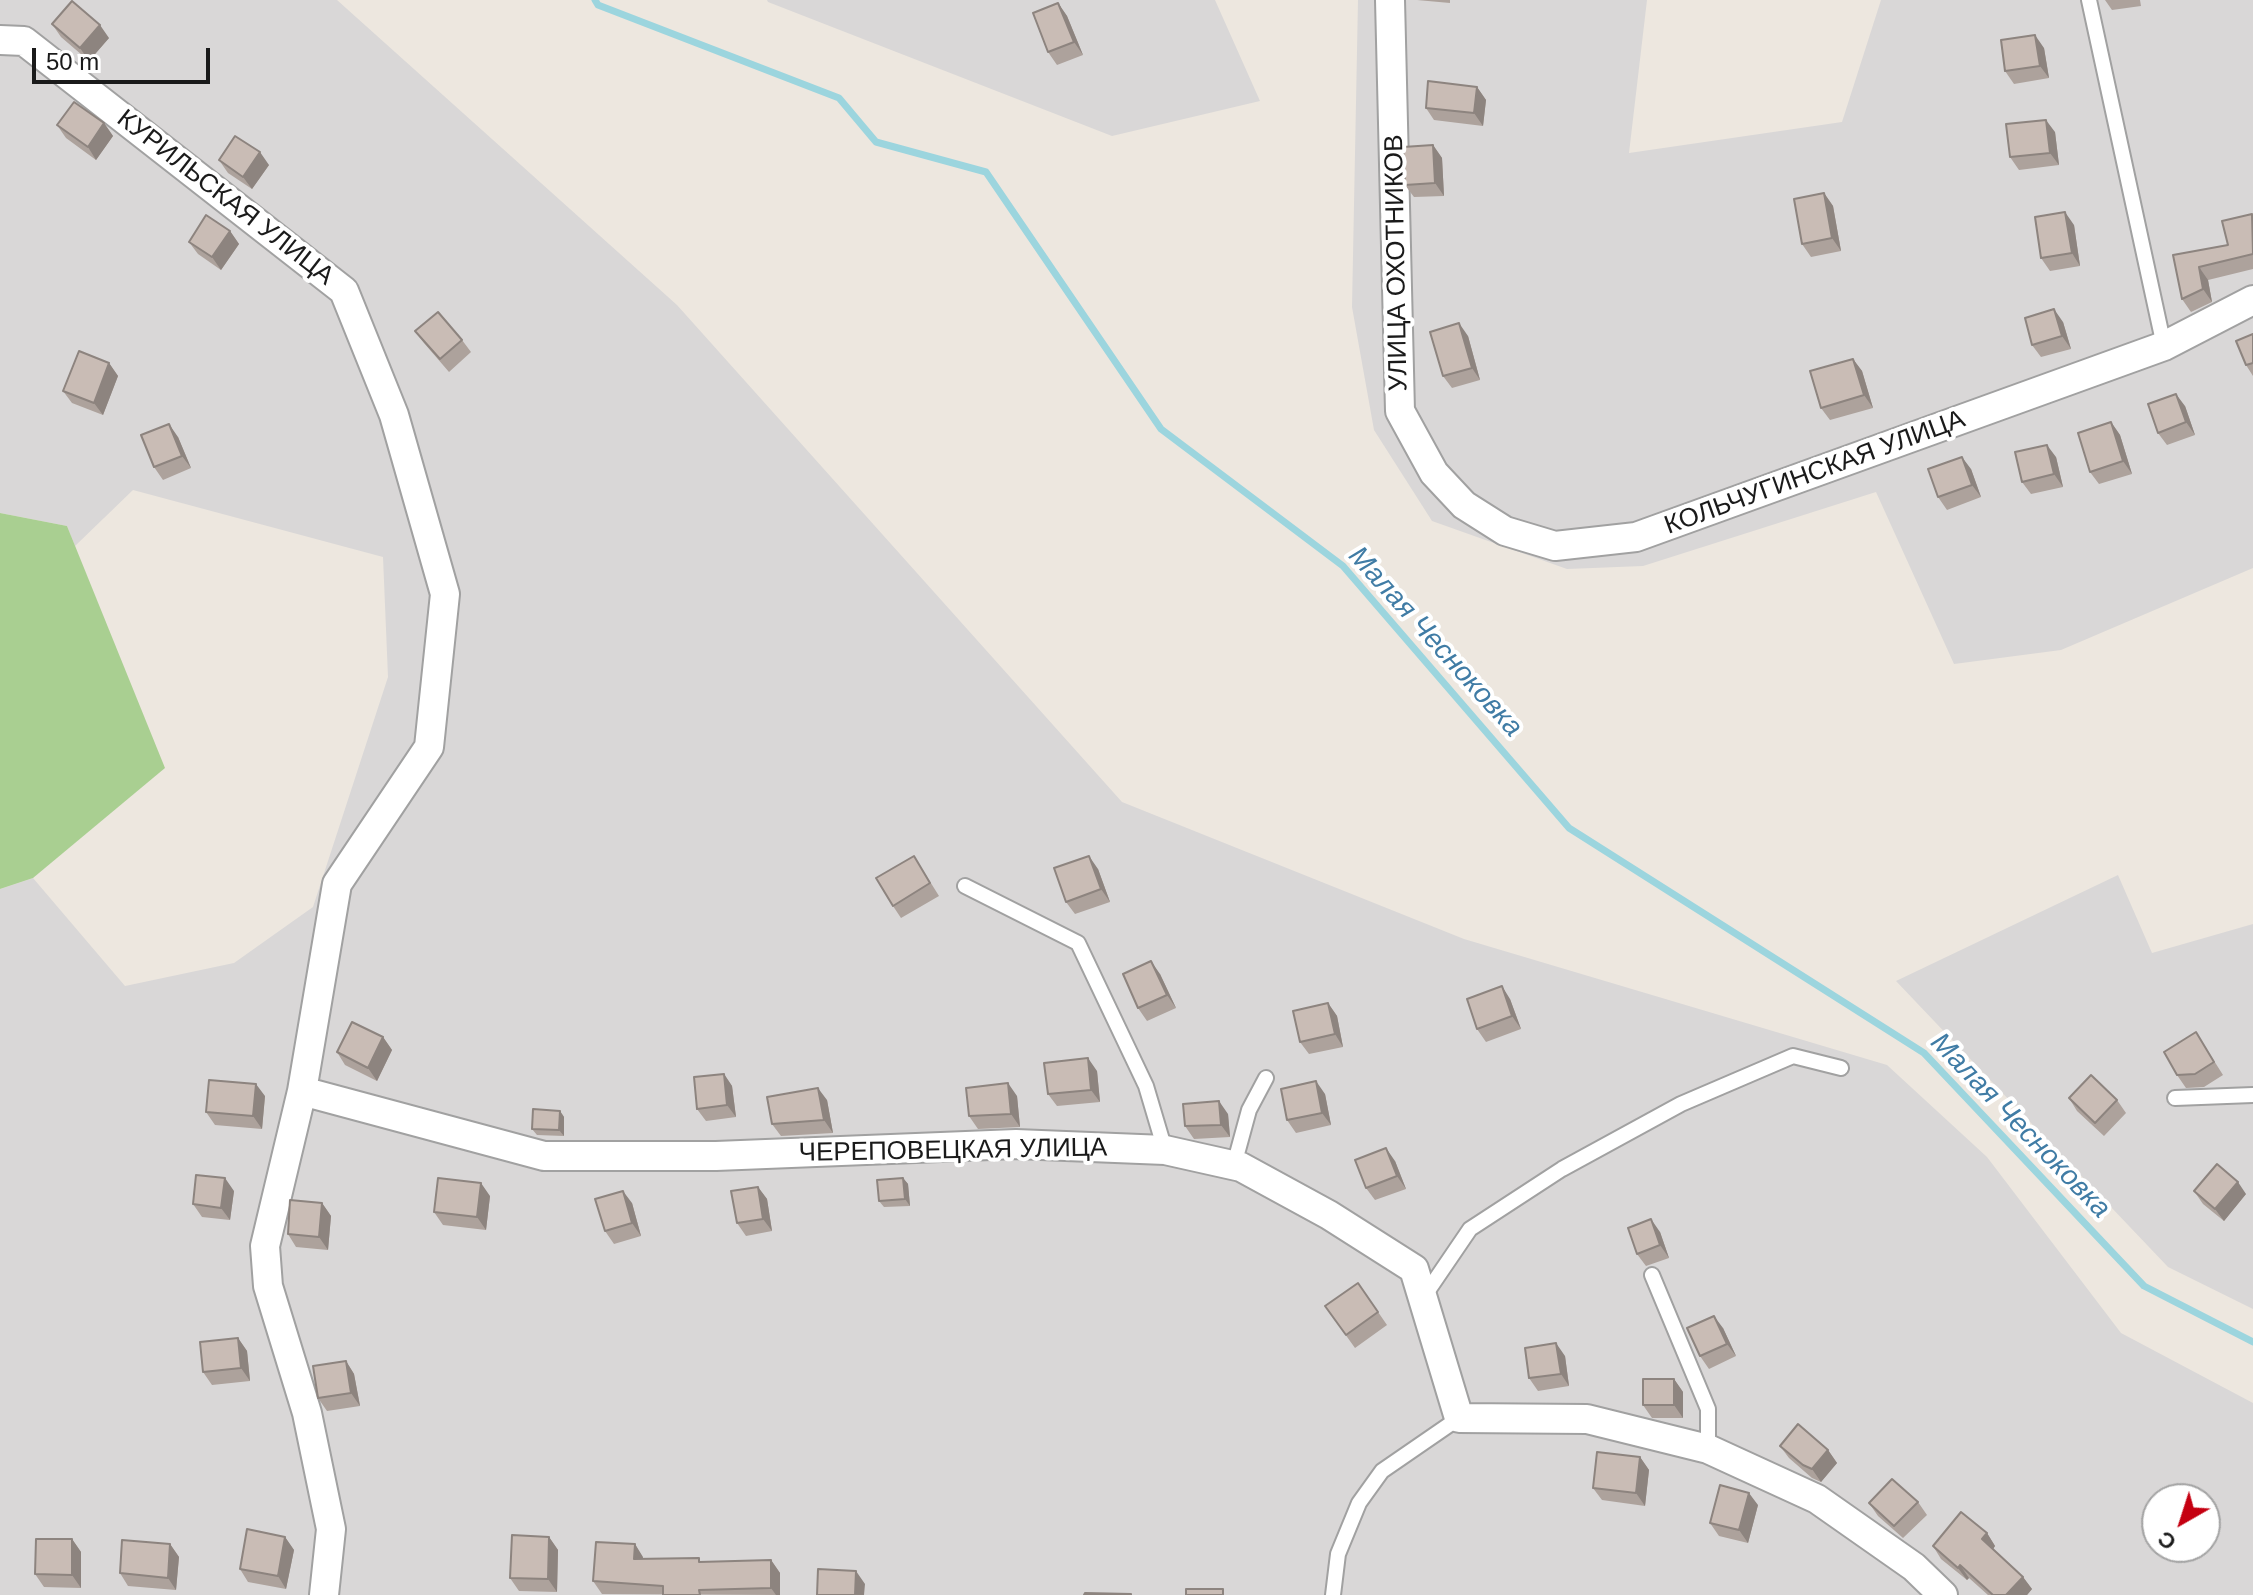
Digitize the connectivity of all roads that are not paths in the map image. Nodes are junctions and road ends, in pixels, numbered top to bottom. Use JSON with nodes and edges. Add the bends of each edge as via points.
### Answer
{"nodes":[{"id":1,"x":1390,"y":0,"type":"edge"},
{"id":2,"x":2089,"y":0,"type":"edge"},
{"id":3,"x":0,"y":40,"type":"edge"},
{"id":4,"x":2253,"y":300,"type":"edge"},
{"id":5,"x":2164,"y":346,"type":"junction"},
{"id":6,"x":1464,"y":505,"type":"joint"},
{"id":7,"x":965,"y":886,"type":"dead end"},
{"id":8,"x":1841,"y":1068,"type":"dead end"},
{"id":9,"x":1266,"y":1078,"type":"dead end"},
{"id":10,"x":302,"y":1091,"type":"junction"},
{"id":11,"x":2253,"y":1095,"type":"edge"},
{"id":12,"x":2175,"y":1098,"type":"dead end"},
{"id":13,"x":1165,"y":1150,"type":"junction"},
{"id":14,"x":1234,"y":1165,"type":"junction"},
{"id":15,"x":1652,"y":1275,"type":"dead end"},
{"id":16,"x":1422,"y":1299,"type":"junction"},
{"id":17,"x":1459,"y":1418,"type":"junction"},
{"id":18,"x":1708,"y":1449,"type":"junction"},
{"id":19,"x":324,"y":1595,"type":"edge"},
{"id":20,"x":1333,"y":1595,"type":"edge"},
{"id":21,"x":1943,"y":1595,"type":"edge"}],
"edges":[{"from":1,"to":6,"type":"street","name":"УЛИЦА ОХОТНИКОВ","via":[[1400,411],[1434,473]]},
{"from":2,"to":5,"type":"lane"},
{"from":3,"to":10,"type":"street","name":"КУРИЛЬСКАЯ УЛИЦА","via":[[24,41],[344,291],[394,415],[445,594],[429,747],[337,884]]},
{"from":4,"to":5,"type":"street","name":"КОЛЬЧУГИНСКАЯ УЛИЦА"},
{"from":5,"to":6,"type":"street","name":"КОЛЬЧУГИНСКАЯ УЛИЦА","via":[[1636,537],[1555,546],[1505,531]]},
{"from":7,"to":13,"type":"lane","via":[[1078,943],[1146,1086]]},
{"from":8,"to":16,"type":"lane","via":[[1793,1056],[1681,1104],[1575,1162],[1470,1229]]},
{"from":9,"to":14,"type":"lane","via":[[1249,1110]]},
{"from":10,"to":13,"type":"street","name":"ЧЕРЕПОВЕЦКАЯ УЛИЦА","via":[[544,1156],[716,1156],[1016,1144]]},
{"from":10,"to":19,"type":"street","via":[[265,1246],[268,1286],[307,1413],[331,1529]]},
{"from":11,"to":12,"type":"lane"},
{"from":13,"to":14,"type":"street","name":"ЧЕРЕПОВЕЦКАЯ УЛИЦА"},
{"from":14,"to":16,"type":"street","name":"ЧЕРЕПОВЕЦКАЯ УЛИЦА","via":[[1329,1215],[1414,1269]]},
{"from":15,"to":18,"type":"lane","via":[[1708,1409]]},
{"from":16,"to":17,"type":"street","name":"ЧЕРЕПОВЕЦКАЯ УЛИЦА"},
{"from":17,"to":18,"type":"street","via":[[1587,1419]]},
{"from":17,"to":20,"type":"lane","via":[[1382,1471],[1359,1503],[1338,1554]]},
{"from":18,"to":21,"type":"street","via":[[1817,1499],[1914,1567]]}]}
